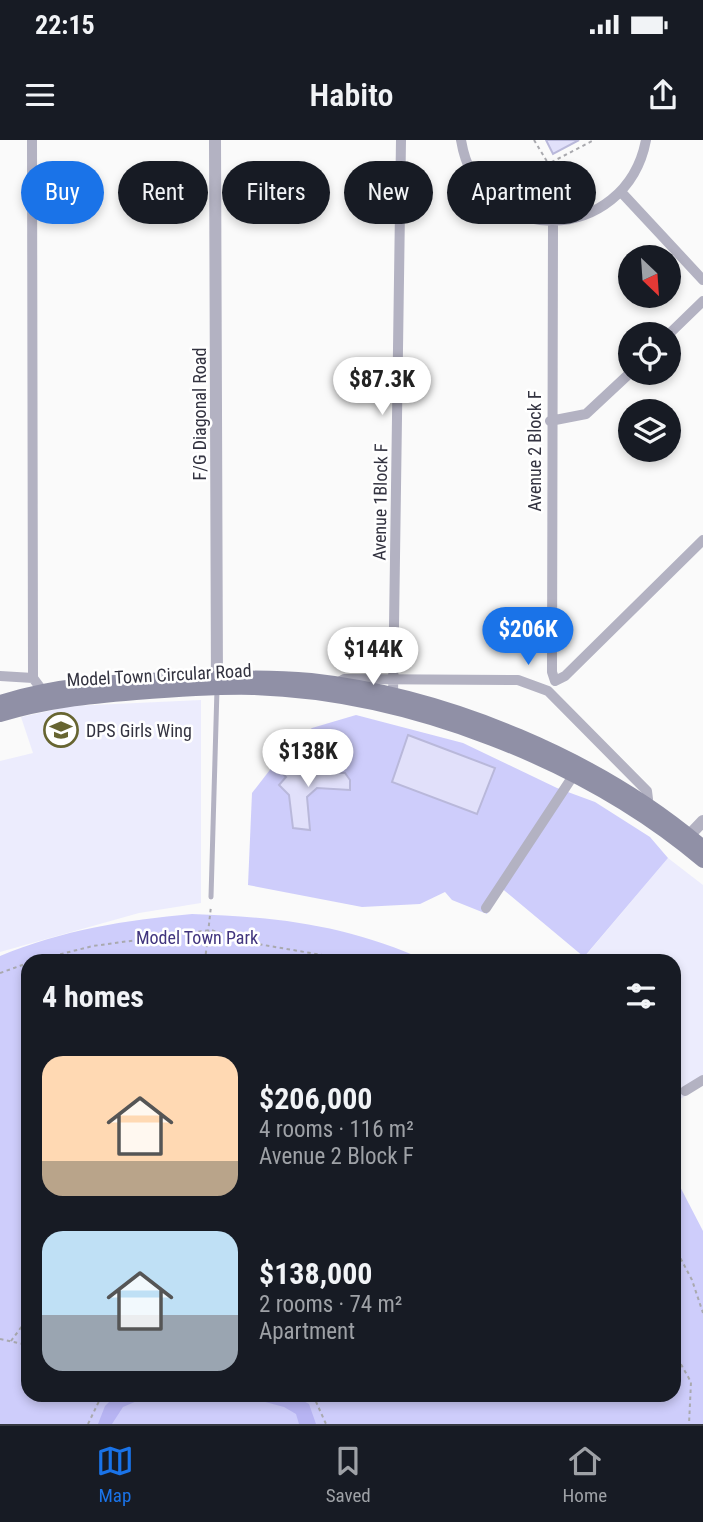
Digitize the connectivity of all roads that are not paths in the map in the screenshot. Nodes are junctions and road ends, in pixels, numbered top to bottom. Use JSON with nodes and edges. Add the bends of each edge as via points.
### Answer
{"nodes":[{"id":1,"x":32,"y":140,"type":"edge"},
{"id":2,"x":215,"y":140,"type":"edge"},
{"id":3,"x":401,"y":140,"type":"edge"},
{"id":4,"x":461,"y":140,"type":"edge"},
{"id":5,"x":646,"y":140,"type":"edge"},
{"id":6,"x":466,"y":161,"type":"edge"},
{"id":7,"x":622,"y":194,"type":"junction"},
{"id":8,"x":596,"y":208,"type":"edge"},
{"id":9,"x":553,"y":224,"type":"edge"},
{"id":10,"x":703,"y":280,"type":"edge"},
{"id":11,"x":703,"y":301,"type":"edge"},
{"id":12,"x":681,"y":322,"type":"edge"},
{"id":13,"x":618,"y":384,"type":"edge"},
{"id":14,"x":550,"y":421,"type":"junction"},
{"id":15,"x":703,"y":540,"type":"edge"},
{"id":16,"x":0,"y":676,"type":"edge"},
{"id":17,"x":395,"y":678,"type":"junction"},
{"id":18,"x":555,"y":681,"type":"junction"},
{"id":19,"x":218,"y":683,"type":"junction"},
{"id":20,"x":38,"y":690,"type":"junction"},
{"id":21,"x":335,"y":691,"type":"junction"},
{"id":22,"x":548,"y":691,"type":"junction"},
{"id":23,"x":393,"y":696,"type":"junction"},
{"id":24,"x":0,"y":702,"type":"edge"},
{"id":25,"x":0,"y":715,"type":"edge"},
{"id":26,"x":573,"y":776,"type":"junction"},
{"id":27,"x":645,"y":803,"type":"junction"},
{"id":28,"x":703,"y":821,"type":"edge"},
{"id":29,"x":685,"y":839,"type":"junction"},
{"id":30,"x":703,"y":847,"type":"edge"},
{"id":31,"x":703,"y":861,"type":"edge"},
{"id":32,"x":211,"y":897,"type":"road end"},
{"id":33,"x":485,"y":908,"type":"dead end"},
{"id":34,"x":703,"y":1080,"type":"edge"},
{"id":35,"x":685,"y":1091,"type":"dead end"}],
"edges":[{"from":1,"to":20,"type":"street"},
{"from":2,"to":19,"type":"street","name":"F/G Diagonal Road"},
{"from":3,"to":17,"type":"street","name":"Avenue 1Block F"},
{"from":4,"to":6,"type":"street"},
{"from":5,"to":7,"type":"street","via":[[641,164]]},
{"from":7,"to":8,"type":"street"},
{"from":7,"to":10,"type":"street"},
{"from":9,"to":14,"type":"street","name":"Avenue 2 Block F"},
{"from":11,"to":12,"type":"street"},
{"from":13,"to":14,"type":"street","via":[[586,414]]},
{"from":14,"to":18,"type":"street","name":"Avenue 2 Block F"},
{"from":15,"to":18,"type":"street"},
{"from":16,"to":20,"type":"street"},
{"from":17,"to":21,"type":"street","via":[[344,679]]},
{"from":17,"to":22,"type":"street","via":[[518,680]]},
{"from":17,"to":23,"type":"street","name":"Avenue 1Block F"},
{"from":18,"to":22,"type":"street"},
{"from":19,"to":20,"type":"main road","name":"Model Town Circular Road","via":[[85,683]]},
{"from":19,"to":21,"type":"main road","name":"Model Town Circular Road","via":[[282,678]]},
{"from":19,"to":32,"type":"lane"},
{"from":20,"to":24,"type":"main road","name":"Model Town Circular Road"},
{"from":20,"to":25,"type":"main road","name":"Model Town Circular Road"},
{"from":21,"to":23,"type":"main road","name":"Model Town Circular Road"},
{"from":21,"to":26,"type":"main road","name":"Model Town Circular Road","via":[[441,722]]},
{"from":22,"to":27,"type":"street","via":[[646,791]]},
{"from":23,"to":27,"type":"main road","name":"Model Town Circular Road","via":[[500,729]]},
{"from":26,"to":29,"type":"main road","name":"Model Town Circular Road"},
{"from":26,"to":33,"type":"street"},
{"from":27,"to":29,"type":"main road","name":"Model Town Circular Road"},
{"from":28,"to":29,"type":"street"},
{"from":29,"to":30,"type":"main road","name":"Model Town Circular Road"},
{"from":29,"to":31,"type":"main road","name":"Model Town Circular Road"},
{"from":34,"to":35,"type":"street"}]}
